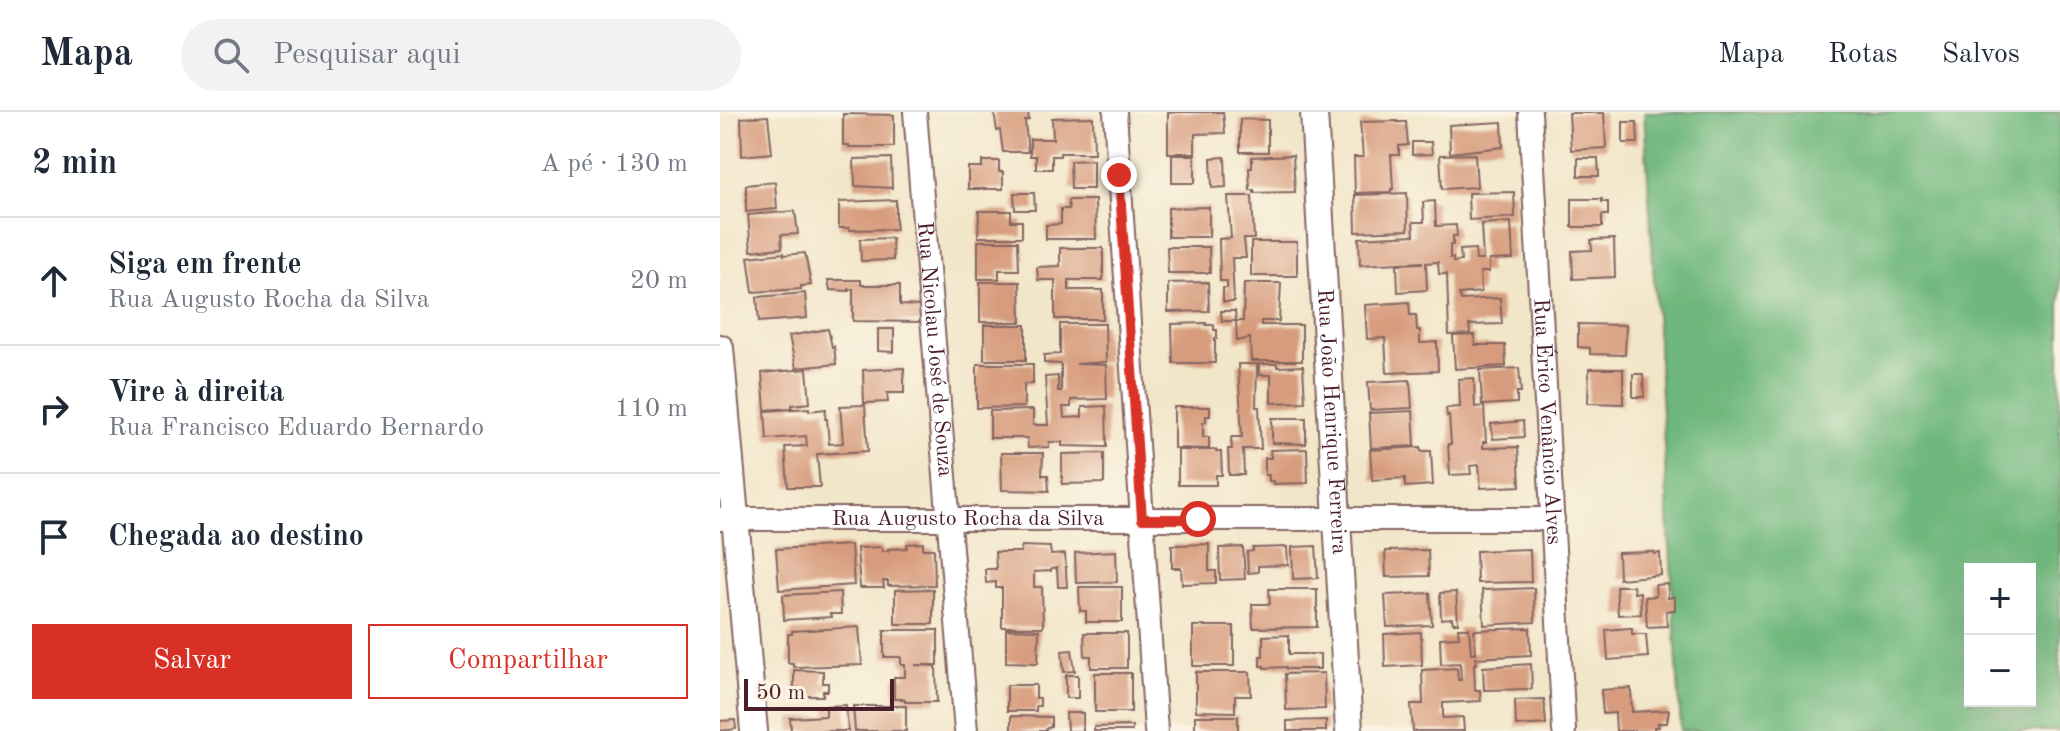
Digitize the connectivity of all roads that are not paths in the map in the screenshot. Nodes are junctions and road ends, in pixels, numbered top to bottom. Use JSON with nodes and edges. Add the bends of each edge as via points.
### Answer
{"nodes":[{"id":1,"x":915,"y":112,"type":"edge"},
{"id":2,"x":1115,"y":112,"type":"edge"},
{"id":3,"x":1314,"y":112,"type":"edge"},
{"id":4,"x":1530,"y":112,"type":"edge"},
{"id":5,"x":720,"y":348,"type":"edge"},
{"id":6,"x":728,"y":519,"type":"edge"},
{"id":7,"x":949,"y":519,"type":"junction"},
{"id":8,"x":1142,"y":519,"type":"junction"},
{"id":9,"x":1337,"y":519,"type":"junction"},
{"id":10,"x":1553,"y":519,"type":"junction"},
{"id":11,"x":754,"y":731,"type":"edge"},
{"id":12,"x":966,"y":731,"type":"edge"},
{"id":13,"x":1156,"y":731,"type":"edge"},
{"id":14,"x":1349,"y":731,"type":"edge"},
{"id":15,"x":1564,"y":731,"type":"edge"}],
"edges":[{"from":1,"to":7,"type":"street","name":"Rua Nicolau José de Souza"},
{"from":2,"to":8,"type":"street"},
{"from":3,"to":9,"type":"street","name":"Rua João Henrique Ferreira"},
{"from":4,"to":10,"type":"street","name":"Rua Érico Venâncio Alves"},
{"from":5,"to":6,"type":"street"},
{"from":6,"to":7,"type":"street","name":"Rua Augusto Rocha da Silva"},
{"from":6,"to":11,"type":"street"},
{"from":7,"to":8,"type":"street","name":"Rua Augusto Rocha da Silva"},
{"from":7,"to":12,"type":"street","name":"Rua Nicolau José de Souza"},
{"from":8,"to":9,"type":"street","name":"Rua Augusto Rocha da Silva"},
{"from":8,"to":13,"type":"street"},
{"from":9,"to":10,"type":"street","name":"Rua Augusto Rocha da Silva"},
{"from":9,"to":14,"type":"street","name":"Rua João Henrique Ferreira"},
{"from":10,"to":15,"type":"street","name":"Rua Érico Venâncio Alves"}]}
